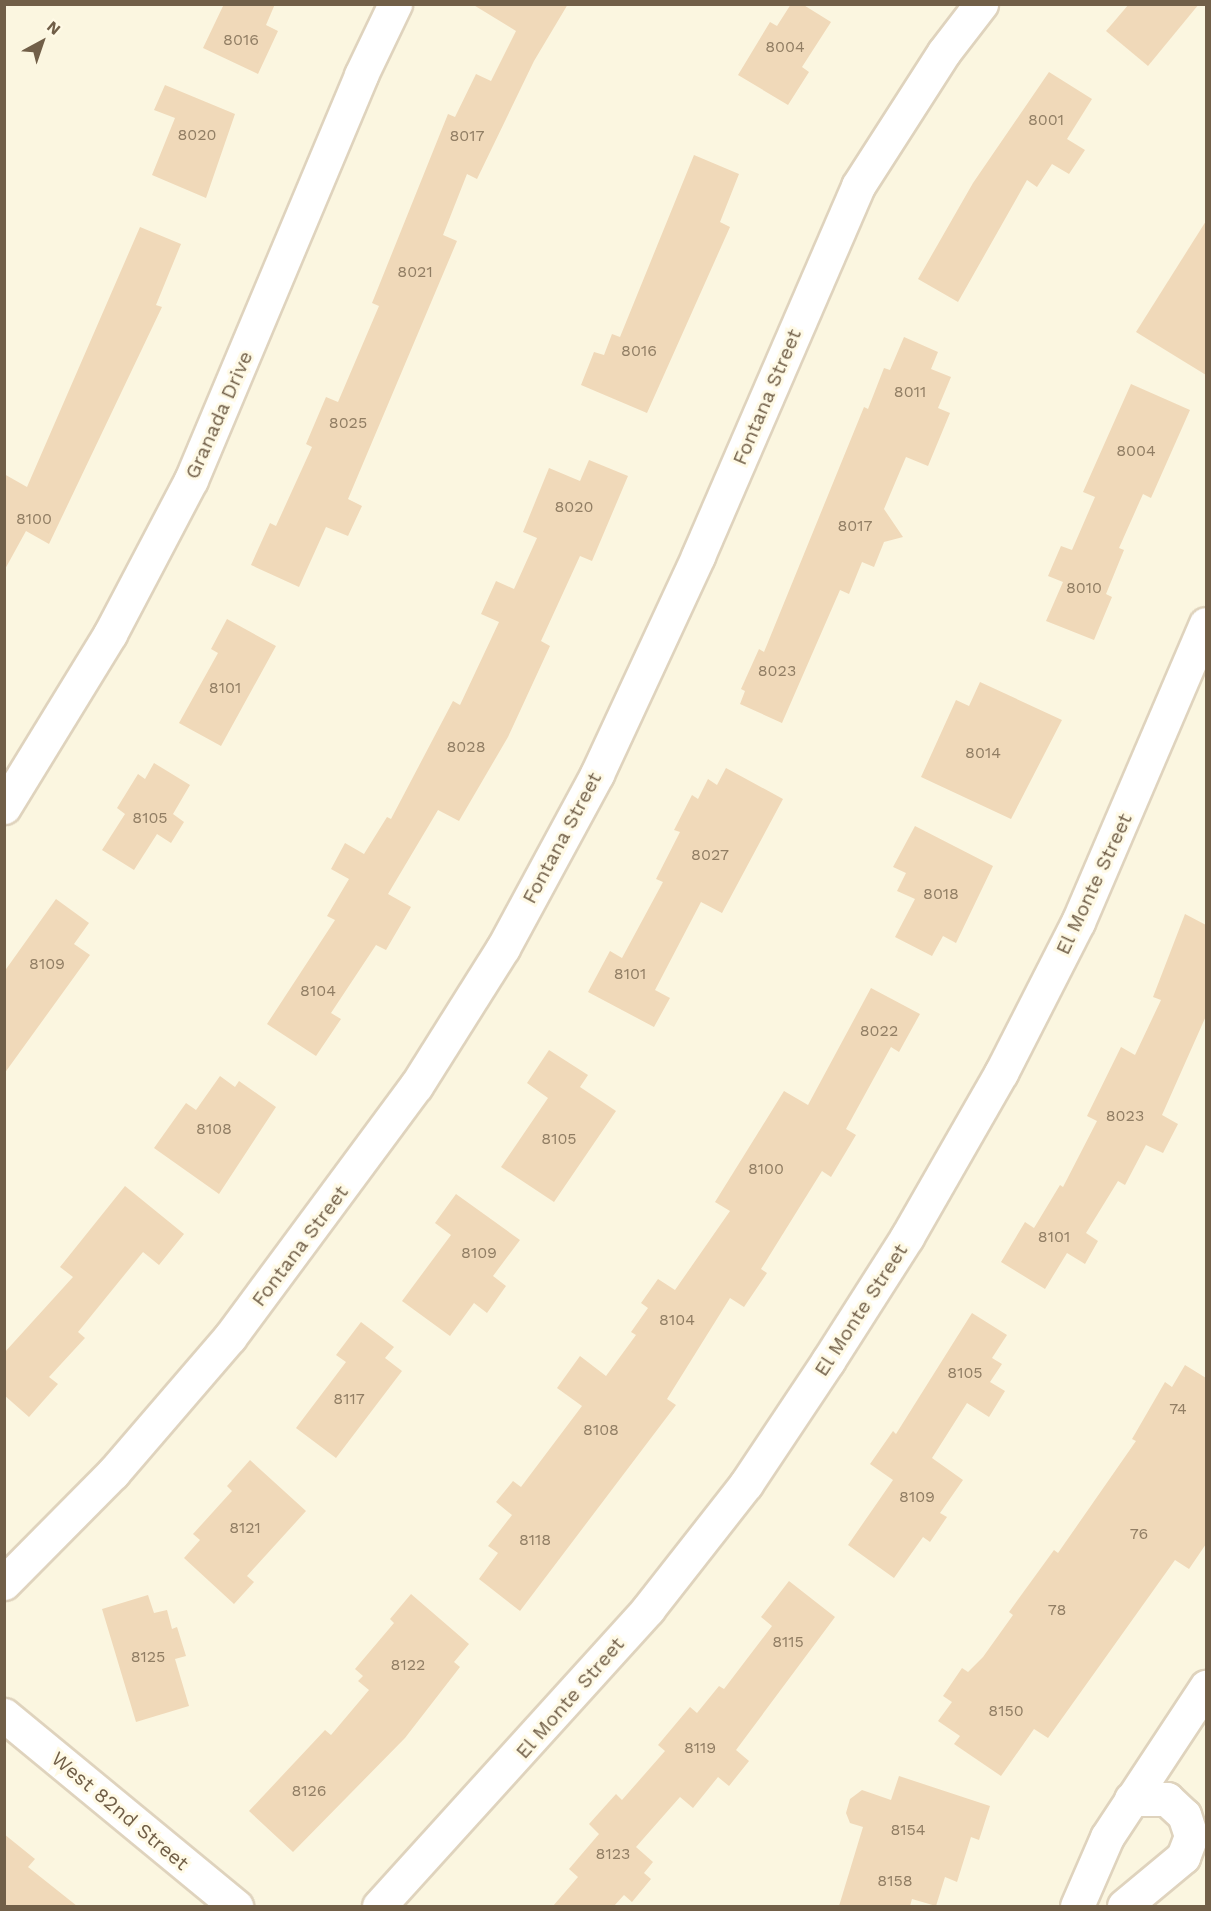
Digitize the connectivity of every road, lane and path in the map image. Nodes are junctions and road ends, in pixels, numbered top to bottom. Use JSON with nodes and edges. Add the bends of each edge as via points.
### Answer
{"nodes":[{"id":1,"x":395,"y":4,"type":"edge"},
{"id":2,"x":981,"y":4,"type":"edge"},
{"id":3,"x":1206,"y":624,"type":"edge"},
{"id":4,"x":4,"y":807,"type":"edge"},
{"id":5,"x":4,"y":1583,"type":"edge"},
{"id":6,"x":1206,"y":1687,"type":"edge"},
{"id":7,"x":4,"y":1715,"type":"edge"},
{"id":8,"x":1131,"y":1799,"type":"junction"},
{"id":9,"x":236,"y":1906,"type":"edge"},
{"id":10,"x":379,"y":1906,"type":"edge"},
{"id":11,"x":1077,"y":1906,"type":"edge"},
{"id":12,"x":1124,"y":1906,"type":"edge"}],
"edges":[{"from":1,"to":4,"type":"street","name":"Granada Drive","via":[[361,75],[191,480],[110,634]]},
{"from":2,"to":5,"type":"street","name":"Fontana Street","via":[[944,52],[858,186],[698,556],[597,774],[503,948],[416,1086],[230,1337],[113,1473]]},
{"from":3,"to":10,"type":"street","name":"El Monte Street","via":[[1078,922],[1001,1073],[907,1237],[828,1361],[746,1484],[648,1609]]},
{"from":6,"to":8,"type":"street"},
{"from":7,"to":9,"type":"street","name":"West 82nd Street"},
{"from":8,"to":11,"type":"street","via":[[1107,1837]]},
{"from":8,"to":12,"type":"street","via":[[1167,1799],[1184,1815],[1191,1836],[1183,1857]]}]}
